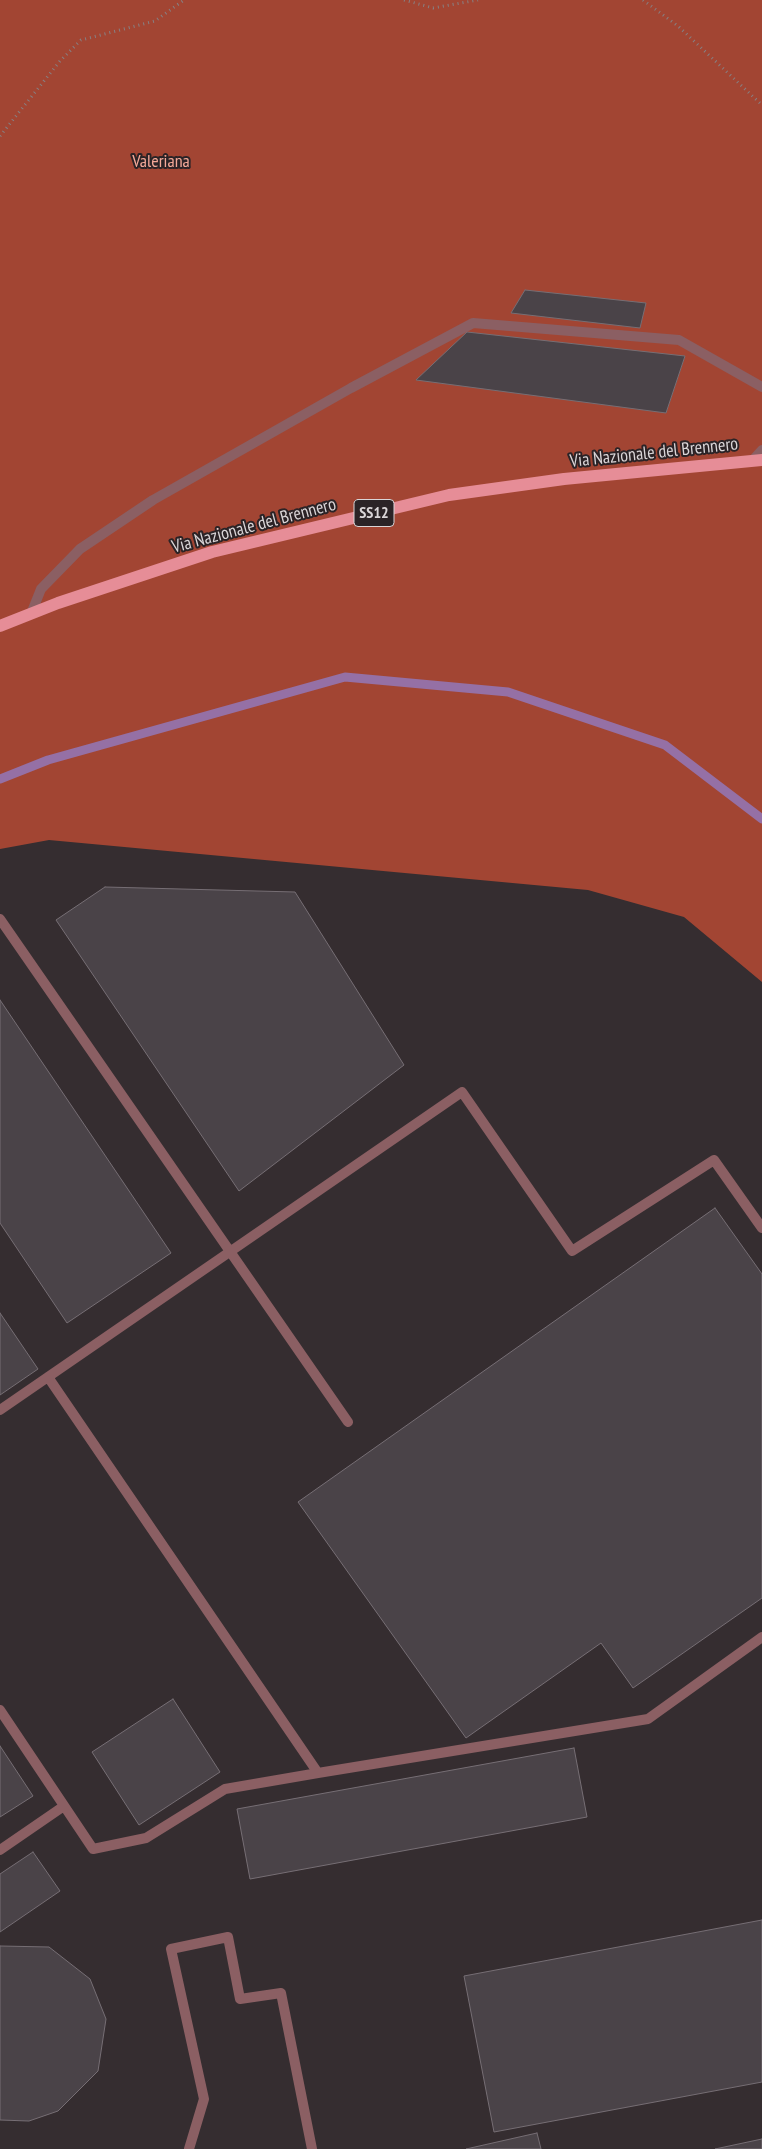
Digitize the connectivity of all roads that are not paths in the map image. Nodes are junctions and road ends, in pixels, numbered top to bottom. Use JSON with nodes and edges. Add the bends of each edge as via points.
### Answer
{"nodes":[{"id":1,"x":762,"y":387,"type":"edge"},
{"id":2,"x":762,"y":450,"type":"edge"},
{"id":3,"x":757,"y":460,"type":"edge"},
{"id":4,"x":31,"y":614,"type":"junction"},
{"id":5,"x":0,"y":626,"type":"edge"},
{"id":6,"x":0,"y":919,"type":"edge"},
{"id":7,"x":762,"y":1228,"type":"edge"},
{"id":8,"x":230,"y":1251,"type":"junction"},
{"id":9,"x":48,"y":1376,"type":"junction"},
{"id":10,"x":0,"y":1410,"type":"edge"},
{"id":11,"x":348,"y":1422,"type":"dead end"},
{"id":12,"x":762,"y":1637,"type":"edge"},
{"id":13,"x":0,"y":1710,"type":"edge"},
{"id":14,"x":318,"y":1773,"type":"junction"},
{"id":15,"x":64,"y":1806,"type":"junction"},
{"id":16,"x":0,"y":1850,"type":"edge"},
{"id":17,"x":189,"y":2149,"type":"edge"},
{"id":18,"x":312,"y":2149,"type":"edge"}],
"edges":[{"from":1,"to":4,"type":"lane","via":[[679,340],[474,323],[153,500],[80,549],[41,589]]},
{"from":2,"to":3,"type":"lane"},
{"from":3,"to":4,"type":"main road","name":"Via Nazionale del Brennero","number":"SS12","via":[[449,495],[212,552]]},
{"from":4,"to":5,"type":"main road","name":"Via Nazionale del Brennero","number":"SS12"},
{"from":6,"to":8,"type":"lane"},
{"from":7,"to":8,"type":"lane","via":[[714,1160],[572,1251],[462,1092]]},
{"from":8,"to":9,"type":"lane"},
{"from":8,"to":11,"type":"lane"},
{"from":9,"to":10,"type":"lane"},
{"from":9,"to":14,"type":"lane"},
{"from":12,"to":14,"type":"lane","via":[[648,1719]]},
{"from":13,"to":15,"type":"lane"},
{"from":14,"to":15,"type":"lane","via":[[225,1789],[146,1838],[93,1848]]},
{"from":15,"to":16,"type":"lane"},
{"from":17,"to":18,"type":"lane","via":[[204,2100],[171,1949],[228,1937],[240,1999],[281,1993]]}]}
